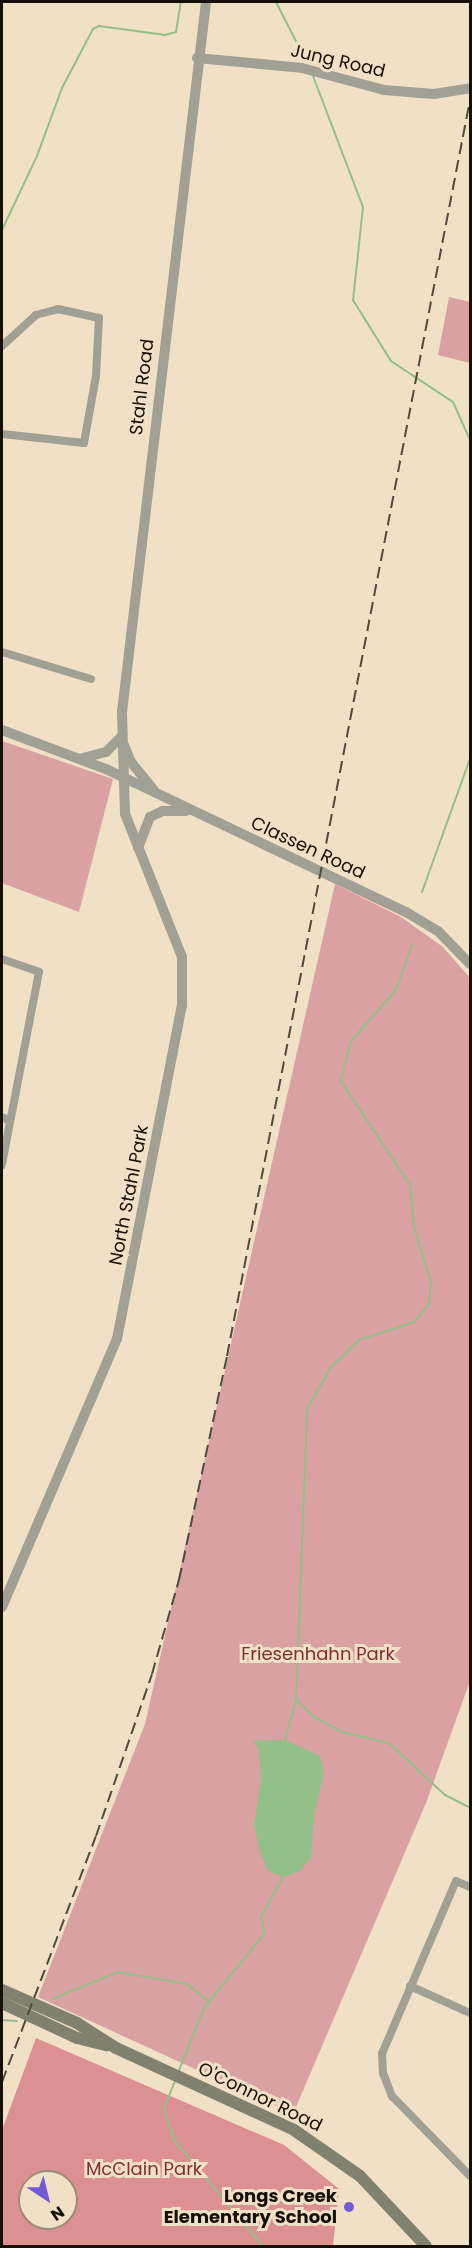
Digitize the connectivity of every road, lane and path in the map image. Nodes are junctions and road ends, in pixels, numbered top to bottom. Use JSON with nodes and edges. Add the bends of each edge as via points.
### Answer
{"nodes":[{"id":1,"x":206,"y":2,"type":"edge"},
{"id":2,"x":198,"y":58,"type":"junction"},
{"id":3,"x":471,"y":88,"type":"edge"},
{"id":4,"x":2,"y":346,"type":"edge"},
{"id":5,"x":2,"y":434,"type":"edge"},
{"id":6,"x":2,"y":652,"type":"edge"},
{"id":7,"x":90,"y":679,"type":"dead end"},
{"id":8,"x":2,"y":730,"type":"edge"},
{"id":9,"x":122,"y":738,"type":"junction"},
{"id":10,"x":79,"y":758,"type":"junction"},
{"id":11,"x":122,"y":777,"type":"junction"},
{"id":12,"x":160,"y":795,"type":"junction"},
{"id":13,"x":189,"y":811,"type":"junction"},
{"id":14,"x":138,"y":848,"type":"junction"},
{"id":15,"x":2,"y":959,"type":"edge"},
{"id":16,"x":471,"y":964,"type":"edge"},
{"id":17,"x":6,"y":1119,"type":"edge"},
{"id":18,"x":2,"y":1165,"type":"edge"},
{"id":19,"x":2,"y":1607,"type":"edge"},
{"id":20,"x":471,"y":1887,"type":"edge"},
{"id":21,"x":410,"y":1986,"type":"junction"},
{"id":22,"x":2,"y":1990,"type":"edge"},
{"id":23,"x":2,"y":2003,"type":"edge"},
{"id":24,"x":23,"y":2006,"type":"junction"},
{"id":25,"x":471,"y":2013,"type":"edge"},
{"id":26,"x":116,"y":2048,"type":"junction"},
{"id":27,"x":471,"y":2176,"type":"edge"},
{"id":28,"x":426,"y":2247,"type":"edge"}],
"edges":[{"from":1,"to":2,"type":"street","name":"Stahl Road"},
{"from":2,"to":3,"type":"street","name":"Jung Road","via":[[302,68],[384,90],[434,94]]},
{"from":2,"to":9,"type":"street","name":"Stahl Road","via":[[124,684]]},
{"from":4,"to":5,"type":"street","via":[[36,315],[58,309],[99,318],[96,376],[84,443]]},
{"from":6,"to":7,"type":"street"},
{"from":8,"to":10,"type":"street","name":"Classen Road"},
{"from":9,"to":10,"type":"street","via":[[106,752]]},
{"from":9,"to":11,"type":"street","name":"Stahl Road"},
{"from":9,"to":12,"type":"street","via":[[131,762]]},
{"from":10,"to":11,"type":"street","name":"Classen Road"},
{"from":11,"to":12,"type":"street","name":"Classen Road"},
{"from":11,"to":14,"type":"street","name":"North Stahl Park","via":[[125,814]]},
{"from":12,"to":13,"type":"street","name":"Classen Road"},
{"from":13,"to":14,"type":"street","via":[[163,811],[150,817]]},
{"from":13,"to":16,"type":"street","name":"Classen Road","via":[[406,912],[438,931]]},
{"from":14,"to":19,"type":"street","name":"North Stahl Park","via":[[182,957],[182,1006],[117,1339]]},
{"from":15,"to":17,"type":"street","via":[[39,972]]},
{"from":17,"to":18,"type":"street"},
{"from":20,"to":21,"type":"street","via":[[456,1881]]},
{"from":21,"to":25,"type":"street"},
{"from":21,"to":27,"type":"street","via":[[382,2054],[386,2085],[400,2105]]},
{"from":22,"to":24,"type":"main road","name":"O'Connor Road"},
{"from":23,"to":24,"type":"main road","name":"O'Connor Road"},
{"from":24,"to":26,"type":"main road","name":"O'Connor Road","via":[[39,2006],[77,2023]]},
{"from":24,"to":26,"type":"main road","name":"O'Connor Road","via":[[35,2019],[77,2038]]},
{"from":26,"to":28,"type":"main road","name":"O'Connor Road","via":[[294,2130],[351,2168],[405,2220]]}]}
